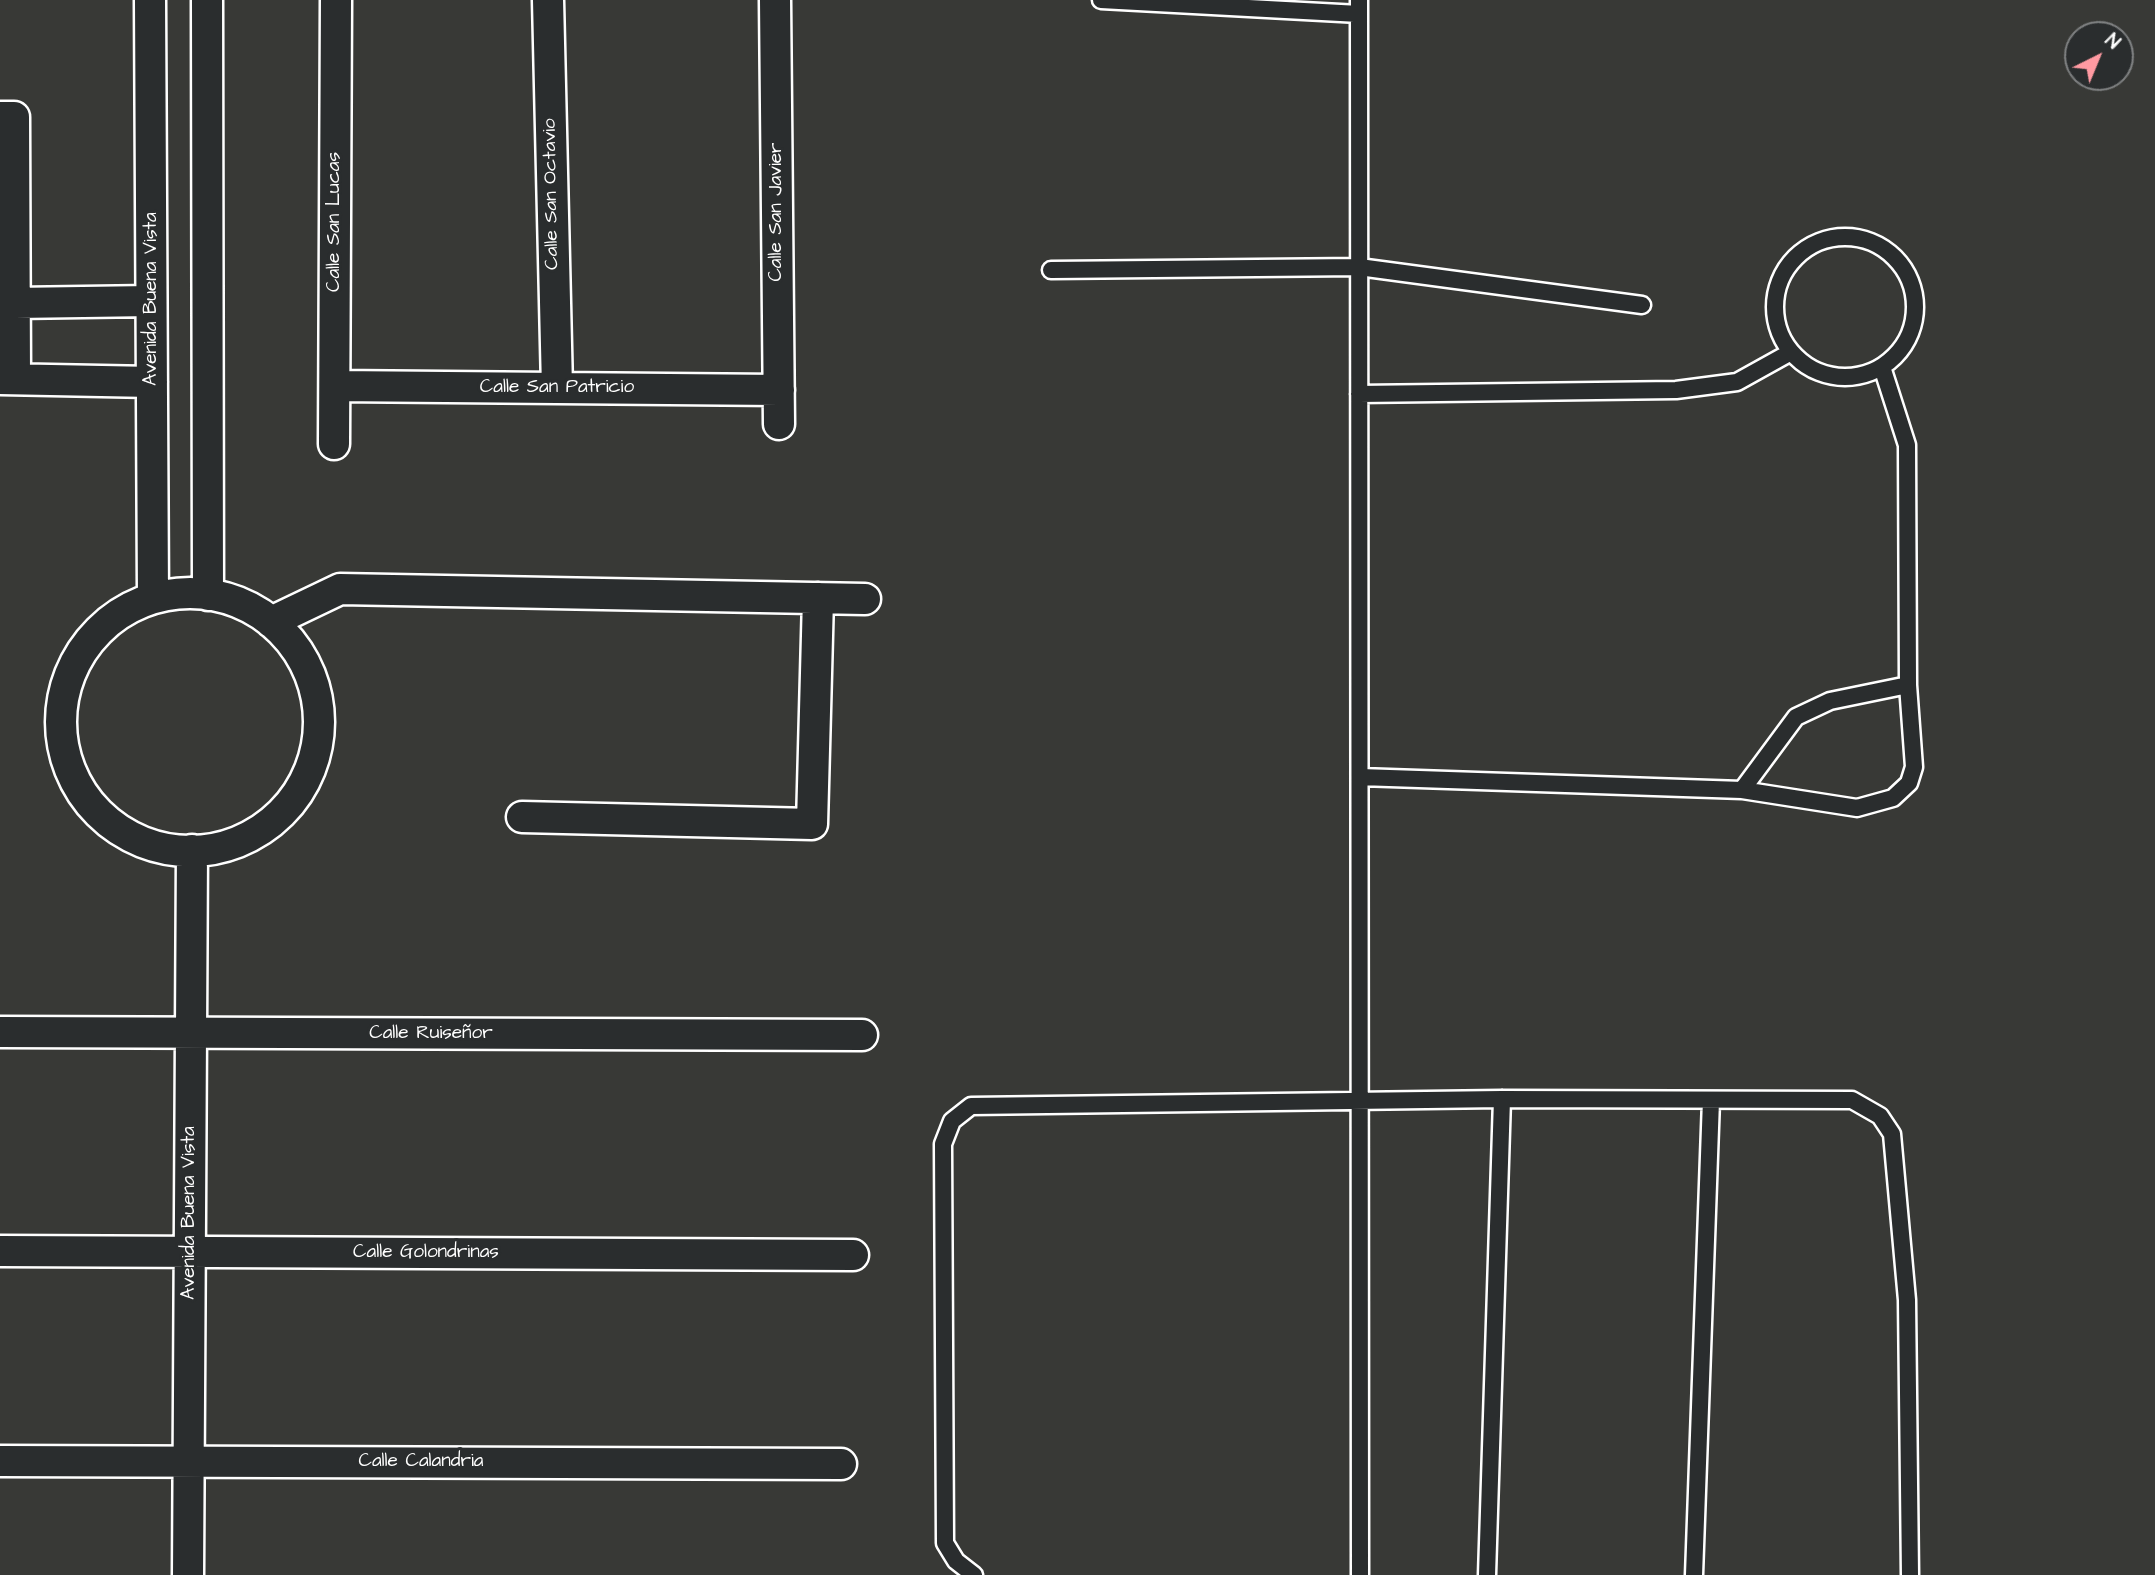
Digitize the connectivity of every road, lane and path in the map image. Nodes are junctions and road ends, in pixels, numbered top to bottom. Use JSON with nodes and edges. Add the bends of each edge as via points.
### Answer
{"nodes":[{"id":1,"x":150,"y":0,"type":"edge"},
{"id":2,"x":207,"y":0,"type":"edge"},
{"id":3,"x":336,"y":0,"type":"edge"},
{"id":4,"x":548,"y":0,"type":"edge"},
{"id":5,"x":775,"y":0,"type":"edge"},
{"id":6,"x":1101,"y":0,"type":"edge"},
{"id":7,"x":1213,"y":3,"type":"edge"},
{"id":8,"x":1359,"y":7,"type":"edge"},
{"id":9,"x":0,"y":117,"type":"edge"},
{"id":10,"x":1359,"y":267,"type":"junction"},
{"id":11,"x":1051,"y":270,"type":"dead end"},
{"id":12,"x":151,"y":301,"type":"junction"},
{"id":13,"x":15,"y":303,"type":"junction"},
{"id":14,"x":1642,"y":305,"type":"dead end"},
{"id":15,"x":1791,"y":352,"type":"junction"},
{"id":16,"x":1882,"y":367,"type":"junction"},
{"id":17,"x":8,"y":379,"type":"edge"},
{"id":18,"x":152,"y":382,"type":"junction"},
{"id":19,"x":335,"y":386,"type":"junction"},
{"id":20,"x":557,"y":388,"type":"junction"},
{"id":21,"x":779,"y":390,"type":"junction"},
{"id":22,"x":1359,"y":394,"type":"junction"},
{"id":23,"x":779,"y":424,"type":"dead end"},
{"id":24,"x":334,"y":444,"type":"dead end"},
{"id":25,"x":208,"y":595,"type":"junction"},
{"id":26,"x":153,"y":597,"type":"junction"},
{"id":27,"x":818,"y":598,"type":"junction"},
{"id":28,"x":865,"y":599,"type":"dead end"},
{"id":29,"x":271,"y":622,"type":"junction"},
{"id":30,"x":1908,"y":685,"type":"junction"},
{"id":31,"x":1360,"y":777,"type":"junction"},
{"id":32,"x":1742,"y":790,"type":"junction"},
{"id":33,"x":522,"y":817,"type":"dead end"},
{"id":34,"x":192,"y":850,"type":"junction"},
{"id":35,"x":0,"y":1032,"type":"edge"},
{"id":36,"x":191,"y":1033,"type":"junction"},
{"id":37,"x":862,"y":1035,"type":"dead end"},
{"id":38,"x":1360,"y":1100,"type":"junction"},
{"id":39,"x":1502,"y":1100,"type":"junction"},
{"id":40,"x":1711,"y":1100,"type":"junction"},
{"id":41,"x":0,"y":1251,"type":"edge"},
{"id":42,"x":190,"y":1251,"type":"junction"},
{"id":43,"x":853,"y":1255,"type":"dead end"},
{"id":44,"x":0,"y":1461,"type":"edge"},
{"id":45,"x":189,"y":1462,"type":"junction"},
{"id":46,"x":841,"y":1464,"type":"dead end"},
{"id":47,"x":188,"y":1575,"type":"edge"},
{"id":48,"x":974,"y":1575,"type":"edge"},
{"id":49,"x":1360,"y":1575,"type":"edge"},
{"id":50,"x":1487,"y":1575,"type":"edge"},
{"id":51,"x":1694,"y":1575,"type":"edge"},
{"id":52,"x":1910,"y":1575,"type":"edge"}],
"edges":[{"from":1,"to":12,"type":"street","name":"Avenida Buena Vista"},
{"from":2,"to":25,"type":"street"},
{"from":3,"to":19,"type":"street","name":"Calle San Lucas"},
{"from":4,"to":20,"type":"street","name":"Calle San Octavio"},
{"from":5,"to":21,"type":"street","name":"Calle San Javier"},
{"from":6,"to":7,"type":"lane"},
{"from":7,"to":8,"type":"lane"},
{"from":8,"to":10,"type":"lane"},
{"from":9,"to":13,"type":"street","via":[[14,117]]},
{"from":10,"to":11,"type":"lane"},
{"from":10,"to":14,"type":"lane"},
{"from":10,"to":22,"type":"lane"},
{"from":12,"to":13,"type":"street"},
{"from":12,"to":18,"type":"street","name":"Avenida Buena Vista"},
{"from":13,"to":17,"type":"street"},
{"from":15,"to":16,"type":"lane","via":[[1815,370],[1843,378],[1863,376]]},
{"from":15,"to":16,"type":"lane","via":[[1775,315],[1782,276],[1793,259],[1827,239],[1867,240],[1900,263],[1915,300],[1909,339]]},
{"from":15,"to":22,"type":"lane","via":[[1737,382],[1676,390]]},
{"from":16,"to":30,"type":"lane","via":[[1907,445]]},
{"from":17,"to":18,"type":"street"},
{"from":18,"to":26,"type":"street","name":"Avenida Buena Vista"},
{"from":19,"to":20,"type":"street","name":"Calle San Patricio"},
{"from":19,"to":24,"type":"street","name":"Calle San Lucas"},
{"from":20,"to":21,"type":"street","name":"Calle San Patricio"},
{"from":21,"to":23,"type":"street","name":"Calle San Javier"},
{"from":22,"to":31,"type":"lane"},
{"from":25,"to":26,"type":"street"},
{"from":25,"to":29,"type":"street","via":[[235,600]]},
{"from":26,"to":34,"type":"street","via":[[113,617],[82,649],[64,690],[61,734],[73,778],[99,814],[136,840],[176,851]]},
{"from":27,"to":28,"type":"street"},
{"from":27,"to":29,"type":"street","via":[[340,589]]},
{"from":27,"to":33,"type":"street","via":[[812,824]]},
{"from":29,"to":34,"type":"street","via":[[300,653],[316,691],[320,733],[310,773],[288,808],[256,835],[217,849]]},
{"from":30,"to":32,"type":"lane","via":[[1829,701],[1796,717]]},
{"from":30,"to":32,"type":"lane","via":[[1914,767],[1909,783],[1893,799],[1857,808]]},
{"from":31,"to":32,"type":"lane"},
{"from":31,"to":38,"type":"lane"},
{"from":34,"to":36,"type":"street","name":"Avenida Buena Vista"},
{"from":35,"to":36,"type":"street","name":"Calle Ruiseñor"},
{"from":36,"to":37,"type":"street","name":"Calle Ruiseñor"},
{"from":36,"to":42,"type":"street","name":"Avenida Buena Vista"},
{"from":38,"to":39,"type":"lane"},
{"from":38,"to":48,"type":"lane","via":[[971,1106],[952,1121],[943,1144],[945,1543],[956,1561]]},
{"from":38,"to":49,"type":"lane"},
{"from":39,"to":40,"type":"lane"},
{"from":39,"to":50,"type":"lane"},
{"from":40,"to":51,"type":"lane"},
{"from":40,"to":52,"type":"lane","via":[[1852,1100],[1880,1116],[1892,1134],[1907,1300]]},
{"from":41,"to":42,"type":"street","name":"Calle Golondrinas"},
{"from":42,"to":43,"type":"street","name":"Calle Golondrinas"},
{"from":42,"to":45,"type":"street","name":"Avenida Buena Vista"},
{"from":44,"to":45,"type":"street","name":"Calle Calandria"},
{"from":45,"to":46,"type":"street","name":"Calle Calandria"},
{"from":45,"to":47,"type":"street","name":"Avenida Buena Vista"}]}
